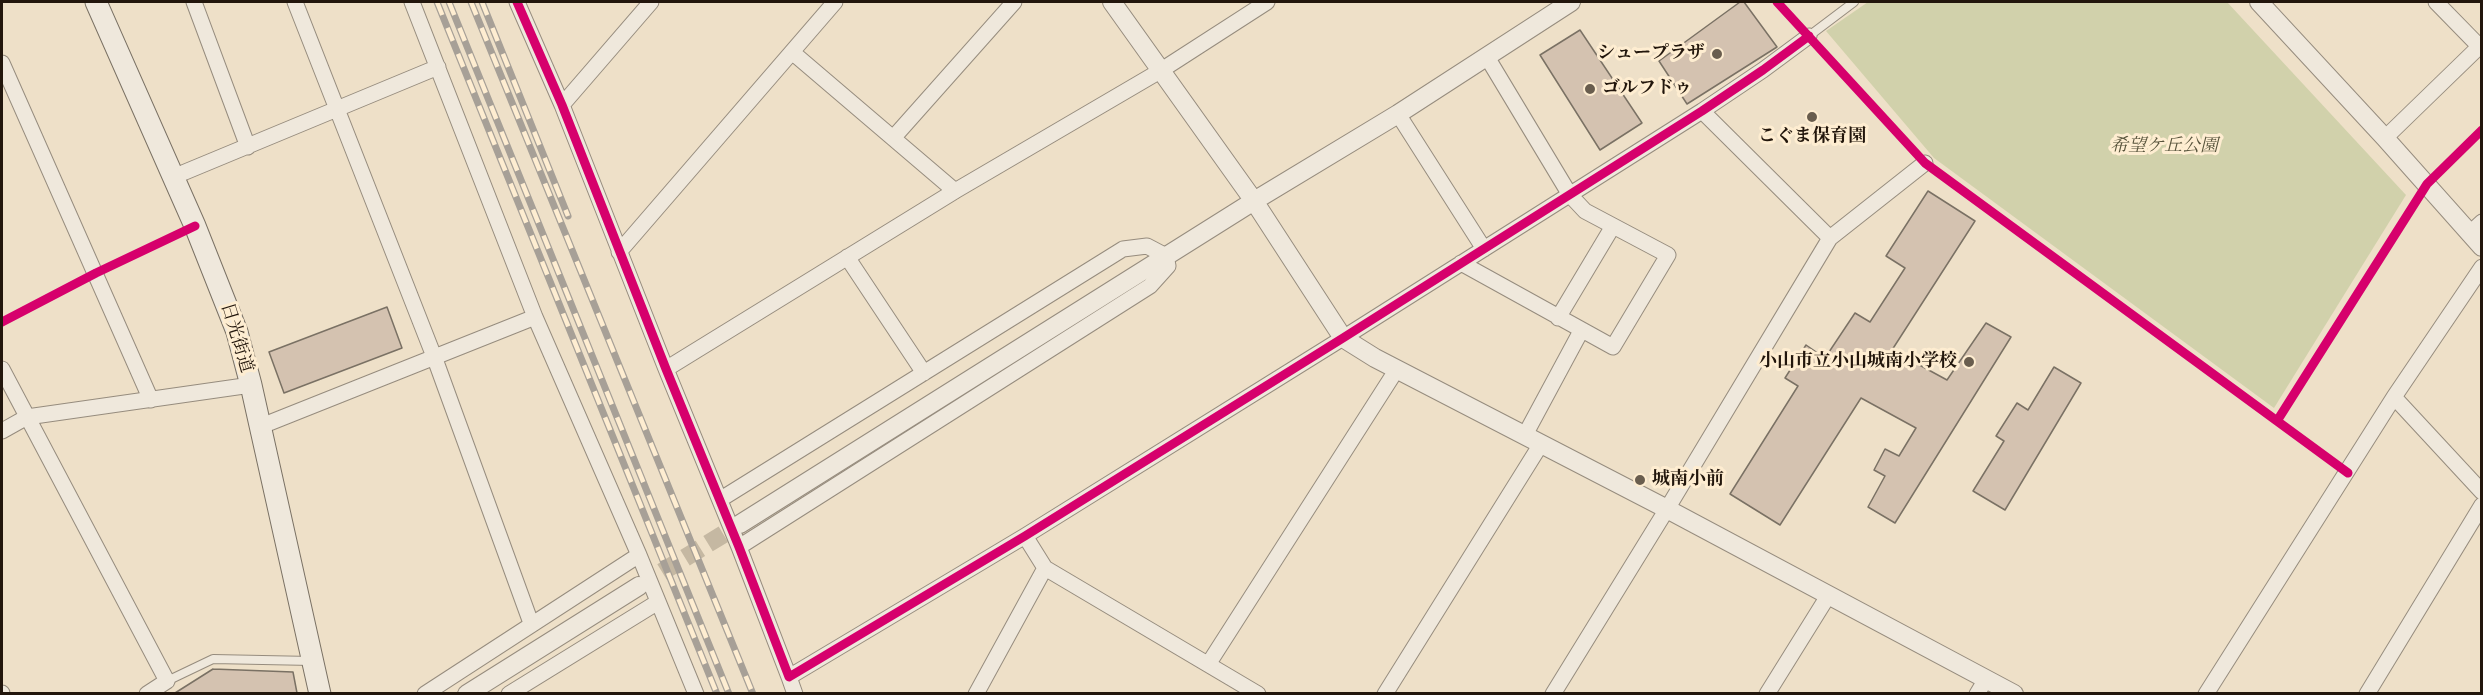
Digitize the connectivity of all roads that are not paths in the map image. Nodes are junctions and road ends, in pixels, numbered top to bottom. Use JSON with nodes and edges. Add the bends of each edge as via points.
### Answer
{"nodes":[{"id":1,"x":96,"y":2,"type":"edge"},
{"id":2,"x":194,"y":2,"type":"edge"},
{"id":3,"x":295,"y":2,"type":"edge"},
{"id":4,"x":412,"y":2,"type":"edge"},
{"id":5,"x":517,"y":2,"type":"edge"},
{"id":6,"x":651,"y":2,"type":"edge"},
{"id":7,"x":835,"y":2,"type":"edge"},
{"id":8,"x":1014,"y":2,"type":"edge"},
{"id":9,"x":1112,"y":2,"type":"edge"},
{"id":10,"x":1267,"y":2,"type":"edge"},
{"id":11,"x":1571,"y":2,"type":"edge"},
{"id":12,"x":1854,"y":2,"type":"edge"},
{"id":13,"x":2259,"y":2,"type":"edge"},
{"id":14,"x":2436,"y":2,"type":"edge"},
{"id":15,"x":1809,"y":36,"type":"joint"},
{"id":16,"x":2480,"y":45,"type":"edge"},
{"id":17,"x":792,"y":52,"type":"junction"},
{"id":18,"x":1487,"y":57,"type":"junction"},
{"id":19,"x":2,"y":63,"type":"edge"},
{"id":20,"x":438,"y":67,"type":"junction"},
{"id":21,"x":1161,"y":71,"type":"junction"},
{"id":22,"x":562,"y":105,"type":"junction"},
{"id":23,"x":338,"y":110,"type":"junction"},
{"id":24,"x":1702,"y":111,"type":"junction"},
{"id":25,"x":1398,"y":114,"type":"junction"},
{"id":26,"x":894,"y":138,"type":"junction"},
{"id":27,"x":2385,"y":138,"type":"junction"},
{"id":28,"x":248,"y":147,"type":"junction"},
{"id":29,"x":1925,"y":163,"type":"dead end"},
{"id":30,"x":173,"y":177,"type":"junction"},
{"id":31,"x":955,"y":191,"type":"junction"},
{"id":32,"x":1570,"y":195,"type":"junction"},
{"id":33,"x":1254,"y":201,"type":"junction"},
{"id":34,"x":1613,"y":226,"type":"junction"},
{"id":35,"x":2478,"y":234,"type":"edge"},
{"id":36,"x":1830,"y":238,"type":"junction"},
{"id":37,"x":1484,"y":249,"type":"junction"},
{"id":38,"x":619,"y":252,"type":"junction"},
{"id":39,"x":1166,"y":256,"type":"junction"},
{"id":40,"x":847,"y":257,"type":"junction"},
{"id":41,"x":1461,"y":263,"type":"junction"},
{"id":42,"x":2481,"y":267,"type":"edge"},
{"id":43,"x":536,"y":317,"type":"junction"},
{"id":44,"x":1558,"y":318,"type":"junction"},
{"id":45,"x":1581,"y":331,"type":"junction"},
{"id":46,"x":1343,"y":338,"type":"junction"},
{"id":47,"x":435,"y":359,"type":"junction"},
{"id":48,"x":2,"y":369,"type":"edge"},
{"id":49,"x":666,"y":369,"type":"junction"},
{"id":50,"x":1397,"y":369,"type":"junction"},
{"id":51,"x":924,"y":373,"type":"junction"},
{"id":52,"x":251,"y":386,"type":"junction"},
{"id":53,"x":2394,"y":397,"type":"junction"},
{"id":54,"x":151,"y":400,"type":"junction"},
{"id":55,"x":27,"y":417,"type":"junction"},
{"id":56,"x":259,"y":427,"type":"junction"},
{"id":57,"x":2,"y":431,"type":"edge"},
{"id":58,"x":1533,"y":440,"type":"junction"},
{"id":59,"x":2481,"y":492,"type":"edge"},
{"id":60,"x":721,"y":500,"type":"junction"},
{"id":61,"x":2481,"y":505,"type":"edge"},
{"id":62,"x":1667,"y":509,"type":"junction"},
{"id":63,"x":741,"y":524,"type":"tunnel mouth"},
{"id":64,"x":1025,"y":536,"type":"junction"},
{"id":65,"x":740,"y":546,"type":"junction"},
{"id":66,"x":639,"y":555,"type":"junction"},
{"id":67,"x":1045,"y":568,"type":"junction"},
{"id":68,"x":639,"y":586,"type":"tunnel mouth"},
{"id":69,"x":1828,"y":596,"type":"junction"},
{"id":70,"x":658,"y":602,"type":"junction"},
{"id":71,"x":531,"y":623,"type":"junction"},
{"id":72,"x":313,"y":661,"type":"junction"},
{"id":73,"x":1209,"y":663,"type":"junction"},
{"id":74,"x":789,"y":677,"type":"junction"},
{"id":75,"x":167,"y":681,"type":"junction"},
{"id":76,"x":1981,"y":686,"type":"edge"},
{"id":77,"x":147,"y":693,"type":"edge"},
{"id":78,"x":320,"y":693,"type":"edge"},
{"id":79,"x":425,"y":693,"type":"edge"},
{"id":80,"x":466,"y":693,"type":"edge"},
{"id":81,"x":509,"y":693,"type":"edge"},
{"id":82,"x":696,"y":693,"type":"edge"},
{"id":83,"x":795,"y":693,"type":"edge"},
{"id":84,"x":976,"y":693,"type":"edge"},
{"id":85,"x":1258,"y":693,"type":"edge"},
{"id":86,"x":1384,"y":693,"type":"edge"},
{"id":87,"x":1553,"y":693,"type":"edge"},
{"id":88,"x":1767,"y":693,"type":"edge"},
{"id":89,"x":2014,"y":693,"type":"edge"},
{"id":90,"x":2206,"y":693,"type":"edge"},
{"id":91,"x":2367,"y":693,"type":"edge"}],
"edges":[{"from":1,"to":30,"type":"main road","name":"日光街道"},
{"from":2,"to":28,"type":"street"},
{"from":3,"to":23,"type":"street"},
{"from":4,"to":20,"type":"street"},
{"from":5,"to":22,"type":"street"},
{"from":6,"to":22,"type":"street"},
{"from":7,"to":17,"type":"street"},
{"from":8,"to":26,"type":"street"},
{"from":9,"to":21,"type":"street"},
{"from":10,"to":21,"type":"street"},
{"from":11,"to":18,"type":"street"},
{"from":12,"to":15,"type":"lane"},
{"from":13,"to":27,"type":"street"},
{"from":14,"to":16,"type":"street"},
{"from":15,"to":24,"type":"street"},
{"from":16,"to":27,"type":"street"},
{"from":17,"to":26,"type":"street"},
{"from":17,"to":38,"type":"street"},
{"from":18,"to":25,"type":"street"},
{"from":18,"to":32,"type":"street"},
{"from":19,"to":54,"type":"street"},
{"from":20,"to":23,"type":"street"},
{"from":20,"to":43,"type":"street"},
{"from":21,"to":31,"type":"street"},
{"from":21,"to":33,"type":"street"},
{"from":22,"to":38,"type":"street"},
{"from":23,"to":28,"type":"street"},
{"from":23,"to":47,"type":"street"},
{"from":24,"to":32,"type":"street"},
{"from":24,"to":36,"type":"street"},
{"from":25,"to":33,"type":"street"},
{"from":25,"to":37,"type":"street"},
{"from":26,"to":31,"type":"street"},
{"from":27,"to":35,"type":"street"},
{"from":28,"to":30,"type":"street"},
{"from":29,"to":36,"type":"street"},
{"from":30,"to":52,"type":"main road","name":"日光街道","via":[[220,285]]},
{"from":31,"to":40,"type":"street"},
{"from":32,"to":34,"type":"street","via":[[1585,211]]},
{"from":32,"to":37,"type":"street"},
{"from":33,"to":39,"type":"street"},
{"from":33,"to":46,"type":"street"},
{"from":34,"to":44,"type":"street"},
{"from":34,"to":45,"type":"street","via":[[1668,255],[1613,347]]},
{"from":36,"to":62,"type":"street"},
{"from":37,"to":41,"type":"street"},
{"from":38,"to":49,"type":"street"},
{"from":39,"to":51,"type":"street","via":[[1148,246],[1123,249]]},
{"from":39,"to":63,"type":"street"},
{"from":39,"to":65,"type":"street","via":[[1168,266],[1149,286]]},
{"from":40,"to":49,"type":"street"},
{"from":40,"to":51,"type":"street"},
{"from":41,"to":44,"type":"street"},
{"from":41,"to":46,"type":"street"},
{"from":42,"to":53,"type":"street"},
{"from":43,"to":47,"type":"street"},
{"from":43,"to":66,"type":"street"},
{"from":44,"to":45,"type":"street"},
{"from":45,"to":58,"type":"street"},
{"from":46,"to":50,"type":"street"},
{"from":46,"to":64,"type":"street"},
{"from":47,"to":56,"type":"street"},
{"from":47,"to":71,"type":"street"},
{"from":48,"to":55,"type":"street"},
{"from":49,"to":60,"type":"street"},
{"from":50,"to":58,"type":"street"},
{"from":50,"to":73,"type":"street"},
{"from":51,"to":60,"type":"street"},
{"from":52,"to":54,"type":"street"},
{"from":52,"to":56,"type":"main road","name":"日光街道"},
{"from":53,"to":59,"type":"street"},
{"from":53,"to":90,"type":"street"},
{"from":54,"to":55,"type":"street"},
{"from":55,"to":57,"type":"street"},
{"from":55,"to":75,"type":"street"},
{"from":56,"to":72,"type":"main road","name":"日光街道"},
{"from":58,"to":62,"type":"street"},
{"from":58,"to":86,"type":"street"},
{"from":60,"to":65,"type":"street"},
{"from":61,"to":91,"type":"street"},
{"from":62,"to":69,"type":"street"},
{"from":62,"to":87,"type":"street"},
{"from":64,"to":67,"type":"street"},
{"from":64,"to":74,"type":"street"},
{"from":65,"to":74,"type":"street"},
{"from":66,"to":70,"type":"street"},
{"from":66,"to":71,"type":"street"},
{"from":67,"to":73,"type":"street"},
{"from":67,"to":84,"type":"street"},
{"from":68,"to":80,"type":"street"},
{"from":69,"to":76,"type":"street"},
{"from":69,"to":88,"type":"street"},
{"from":70,"to":81,"type":"street"},
{"from":70,"to":82,"type":"street"},
{"from":71,"to":79,"type":"street"},
{"from":72,"to":75,"type":"lane","via":[[213,659]]},
{"from":72,"to":78,"type":"main road","name":"日光街道"},
{"from":73,"to":85,"type":"street"},
{"from":74,"to":83,"type":"street"},
{"from":75,"to":77,"type":"street"},
{"from":76,"to":89,"type":"street"}]}
